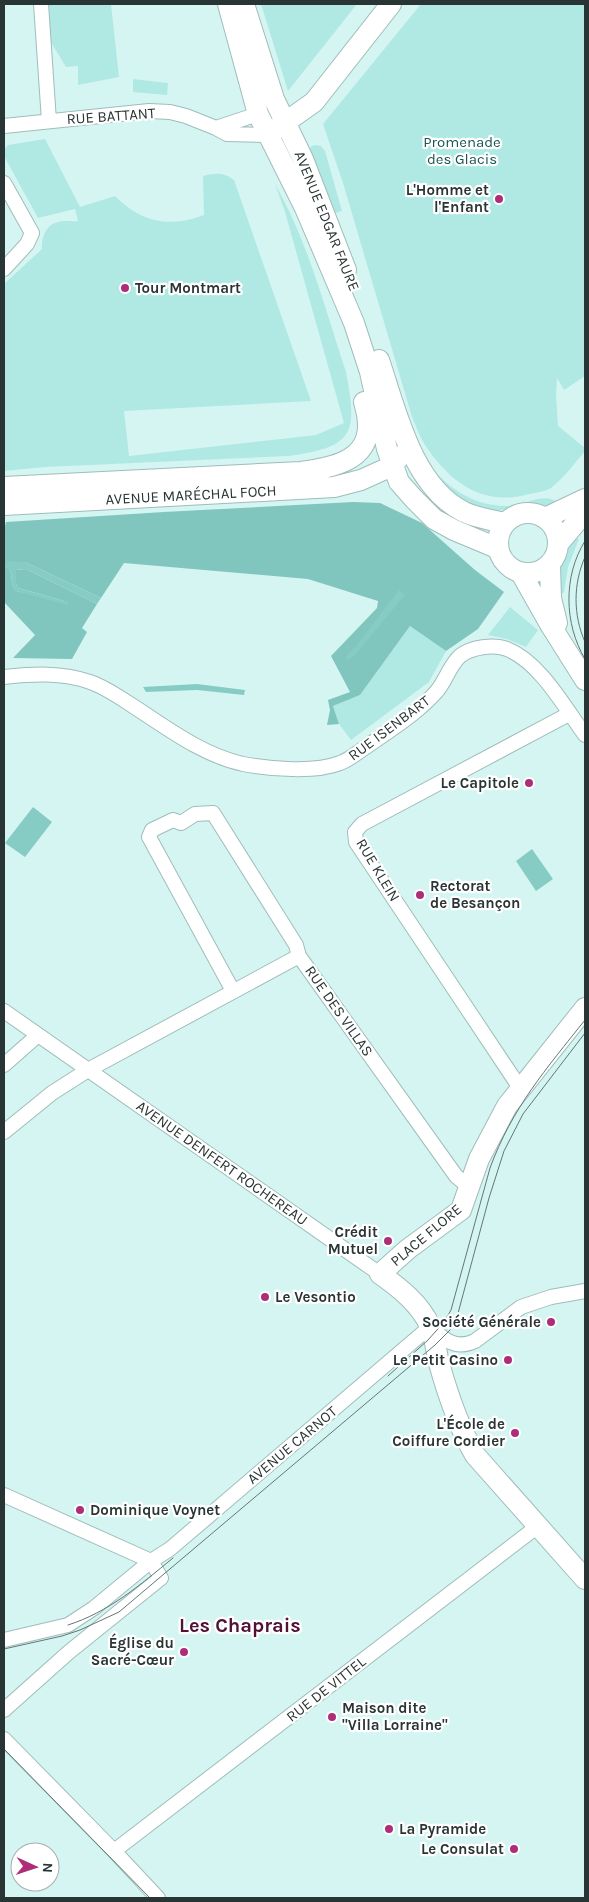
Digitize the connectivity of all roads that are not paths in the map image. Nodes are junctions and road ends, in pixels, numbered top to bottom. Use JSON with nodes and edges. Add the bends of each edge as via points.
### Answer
{"nodes":[{"id":1,"x":41,"y":4,"type":"edge"},
{"id":2,"x":228,"y":4,"type":"edge"},
{"id":3,"x":244,"y":4,"type":"edge"},
{"id":4,"x":391,"y":4,"type":"edge"},
{"id":5,"x":258,"y":114,"type":"junction"},
{"id":6,"x":49,"y":121,"type":"junction"},
{"id":7,"x":284,"y":124,"type":"junction"},
{"id":8,"x":4,"y":126,"type":"edge"},
{"id":9,"x":216,"y":128,"type":"junction"},
{"id":10,"x":268,"y":135,"type":"junction"},
{"id":11,"x":4,"y":182,"type":"edge"},
{"id":12,"x":330,"y":266,"type":"junction"},
{"id":13,"x":4,"y":269,"type":"edge"},
{"id":14,"x":405,"y":440,"type":"junction"},
{"id":15,"x":389,"y":474,"type":"junction"},
{"id":16,"x":4,"y":487,"type":"edge"},
{"id":17,"x":585,"y":499,"type":"edge"},
{"id":18,"x":4,"y":505,"type":"edge"},
{"id":19,"x":585,"y":512,"type":"edge"},
{"id":20,"x":545,"y":518,"type":"junction"},
{"id":21,"x":505,"y":523,"type":"junction"},
{"id":22,"x":558,"y":544,"type":"junction"},
{"id":23,"x":497,"y":548,"type":"junction"},
{"id":24,"x":550,"y":565,"type":"junction"},
{"id":25,"x":521,"y":573,"type":"junction"},
{"id":26,"x":563,"y":644,"type":"junction"},
{"id":27,"x":4,"y":677,"type":"edge"},
{"id":28,"x":585,"y":680,"type":"edge"},
{"id":29,"x":569,"y":714,"type":"junction"},
{"id":30,"x":585,"y":735,"type":"edge"},
{"id":31,"x":299,"y":956,"type":"junction"},
{"id":32,"x":233,"y":991,"type":"junction"},
{"id":33,"x":585,"y":1008,"type":"edge"},
{"id":34,"x":4,"y":1011,"type":"edge"},
{"id":35,"x":38,"y":1035,"type":"junction"},
{"id":36,"x":4,"y":1064,"type":"edge"},
{"id":37,"x":88,"y":1070,"type":"junction"},
{"id":38,"x":520,"y":1088,"type":"junction"},
{"id":39,"x":4,"y":1132,"type":"edge"},
{"id":40,"x":469,"y":1189,"type":"junction"},
{"id":41,"x":380,"y":1274,"type":"junction"},
{"id":42,"x":585,"y":1290,"type":"edge"},
{"id":43,"x":431,"y":1326,"type":"junction"},
{"id":44,"x":4,"y":1495,"type":"edge"},
{"id":45,"x":538,"y":1526,"type":"junction"},
{"id":46,"x":150,"y":1561,"type":"junction"},
{"id":47,"x":585,"y":1579,"type":"edge"},
{"id":48,"x":4,"y":1640,"type":"edge"},
{"id":49,"x":4,"y":1710,"type":"edge"},
{"id":50,"x":4,"y":1739,"type":"edge"},
{"id":51,"x":114,"y":1850,"type":"junction"},
{"id":52,"x":158,"y":1898,"type":"edge"}],
"edges":[{"from":1,"to":6,"type":"street"},
{"from":2,"to":5,"type":"main road","name":"AVENUE EDGAR FAURE"},
{"from":3,"to":7,"type":"main road","name":"AVENUE EDGAR FAURE"},
{"from":4,"to":7,"type":"main road","via":[[314,102]]},
{"from":5,"to":7,"type":"main road"},
{"from":5,"to":9,"type":"street"},
{"from":5,"to":10,"type":"main road","name":"AVENUE EDGAR FAURE"},
{"from":6,"to":8,"type":"street","name":"RUE BATTANT"},
{"from":6,"to":9,"type":"street","name":"RUE BATTANT","via":[[149,111],[170,112]]},
{"from":7,"to":10,"type":"main road"},
{"from":7,"to":14,"type":"main road","name":"AVENUE EDGAR FAURE","via":[[303,159],[366,320]]},
{"from":9,"to":10,"type":"street","name":"RUE BATTANT","via":[[227,134]]},
{"from":10,"to":12,"type":"main road","name":"AVENUE EDGAR FAURE"},
{"from":11,"to":13,"type":"street","via":[[32,233],[27,244]]},
{"from":12,"to":15,"type":"main road","name":"AVENUE EDGAR FAURE","via":[[370,372]]},
{"from":12,"to":16,"type":"main road","name":"AVENUE EDGAR FAURE","via":[[362,386],[368,424],[360,450],[351,459],[339,465],[301,472]]},
{"from":14,"to":15,"type":"main road"},
{"from":14,"to":21,"type":"main road","via":[[422,471],[451,503],[477,517]]},
{"from":15,"to":18,"type":"main road","name":"AVENUE MARÉCHAL FOCH","via":[[334,487]]},
{"from":15,"to":23,"type":"main road","via":[[434,519]]},
{"from":17,"to":20,"type":"main road"},
{"from":19,"to":22,"type":"main road"},
{"from":20,"to":21,"type":"main road","via":[[537,514],[520,514]]},
{"from":20,"to":22,"type":"main road","via":[[556,532]]},
{"from":21,"to":23,"type":"main road"},
{"from":22,"to":24,"type":"main road"},
{"from":23,"to":25,"type":"main road","via":[[503,561]]},
{"from":24,"to":25,"type":"main road","via":[[536,573]]},
{"from":24,"to":26,"type":"main road","via":[[551,598]]},
{"from":25,"to":26,"type":"main road"},
{"from":26,"to":28,"type":"main road"},
{"from":27,"to":29,"type":"street","name":"RUE ISENBART","via":[[39,674],[91,682],[187,742],[221,757],[243,764],[304,770],[343,762],[418,709],[437,691],[461,655],[488,646],[506,648],[533,667]]},
{"from":29,"to":30,"type":"street","name":"RUE ISENBART"},
{"from":29,"to":38,"type":"street","name":"RUE KLEIN","via":[[362,824],[355,832],[356,842]]},
{"from":31,"to":32,"type":"street","name":"RUE DES VILLAS"},
{"from":31,"to":32,"type":"street","via":[[296,945],[213,812],[195,814],[181,823],[173,820],[152,830],[149,837]]},
{"from":31,"to":40,"type":"street","name":"RUE DES VILLAS","via":[[456,1176]]},
{"from":32,"to":37,"type":"street","name":"RUE DES VILLAS"},
{"from":33,"to":38,"type":"main road"},
{"from":34,"to":35,"type":"street","name":"AVENUE DENFERT ROCHEREAU"},
{"from":35,"to":36,"type":"street"},
{"from":35,"to":37,"type":"street","name":"AVENUE DENFERT ROCHEREAU"},
{"from":37,"to":39,"type":"street","name":"RUE DES VILLAS","via":[[52,1093]]},
{"from":37,"to":41,"type":"street","name":"AVENUE DENFERT ROCHEREAU"},
{"from":38,"to":40,"type":"main road","via":[[494,1129]]},
{"from":40,"to":41,"type":"main road","name":"PLACE FLORE","via":[[461,1210]]},
{"from":41,"to":43,"type":"main road","name":"AVENUE DENFERT ROCHEREAU","via":[[414,1302]]},
{"from":42,"to":43,"type":"street","via":[[521,1307],[468,1344],[454,1345]]},
{"from":43,"to":45,"type":"main road","via":[[439,1363],[469,1445]]},
{"from":43,"to":46,"type":"street","name":"AVENUE CARNOT","via":[[170,1549]]},
{"from":44,"to":46,"type":"street"},
{"from":45,"to":47,"type":"main road"},
{"from":45,"to":51,"type":"street","name":"RUE DE VITTEL"},
{"from":46,"to":48,"type":"street","name":"AVENUE CARNOT","via":[[102,1602],[68,1625]]},
{"from":46,"to":49,"type":"street","via":[[161,1578]]},
{"from":50,"to":51,"type":"street"},
{"from":51,"to":52,"type":"street"}]}
